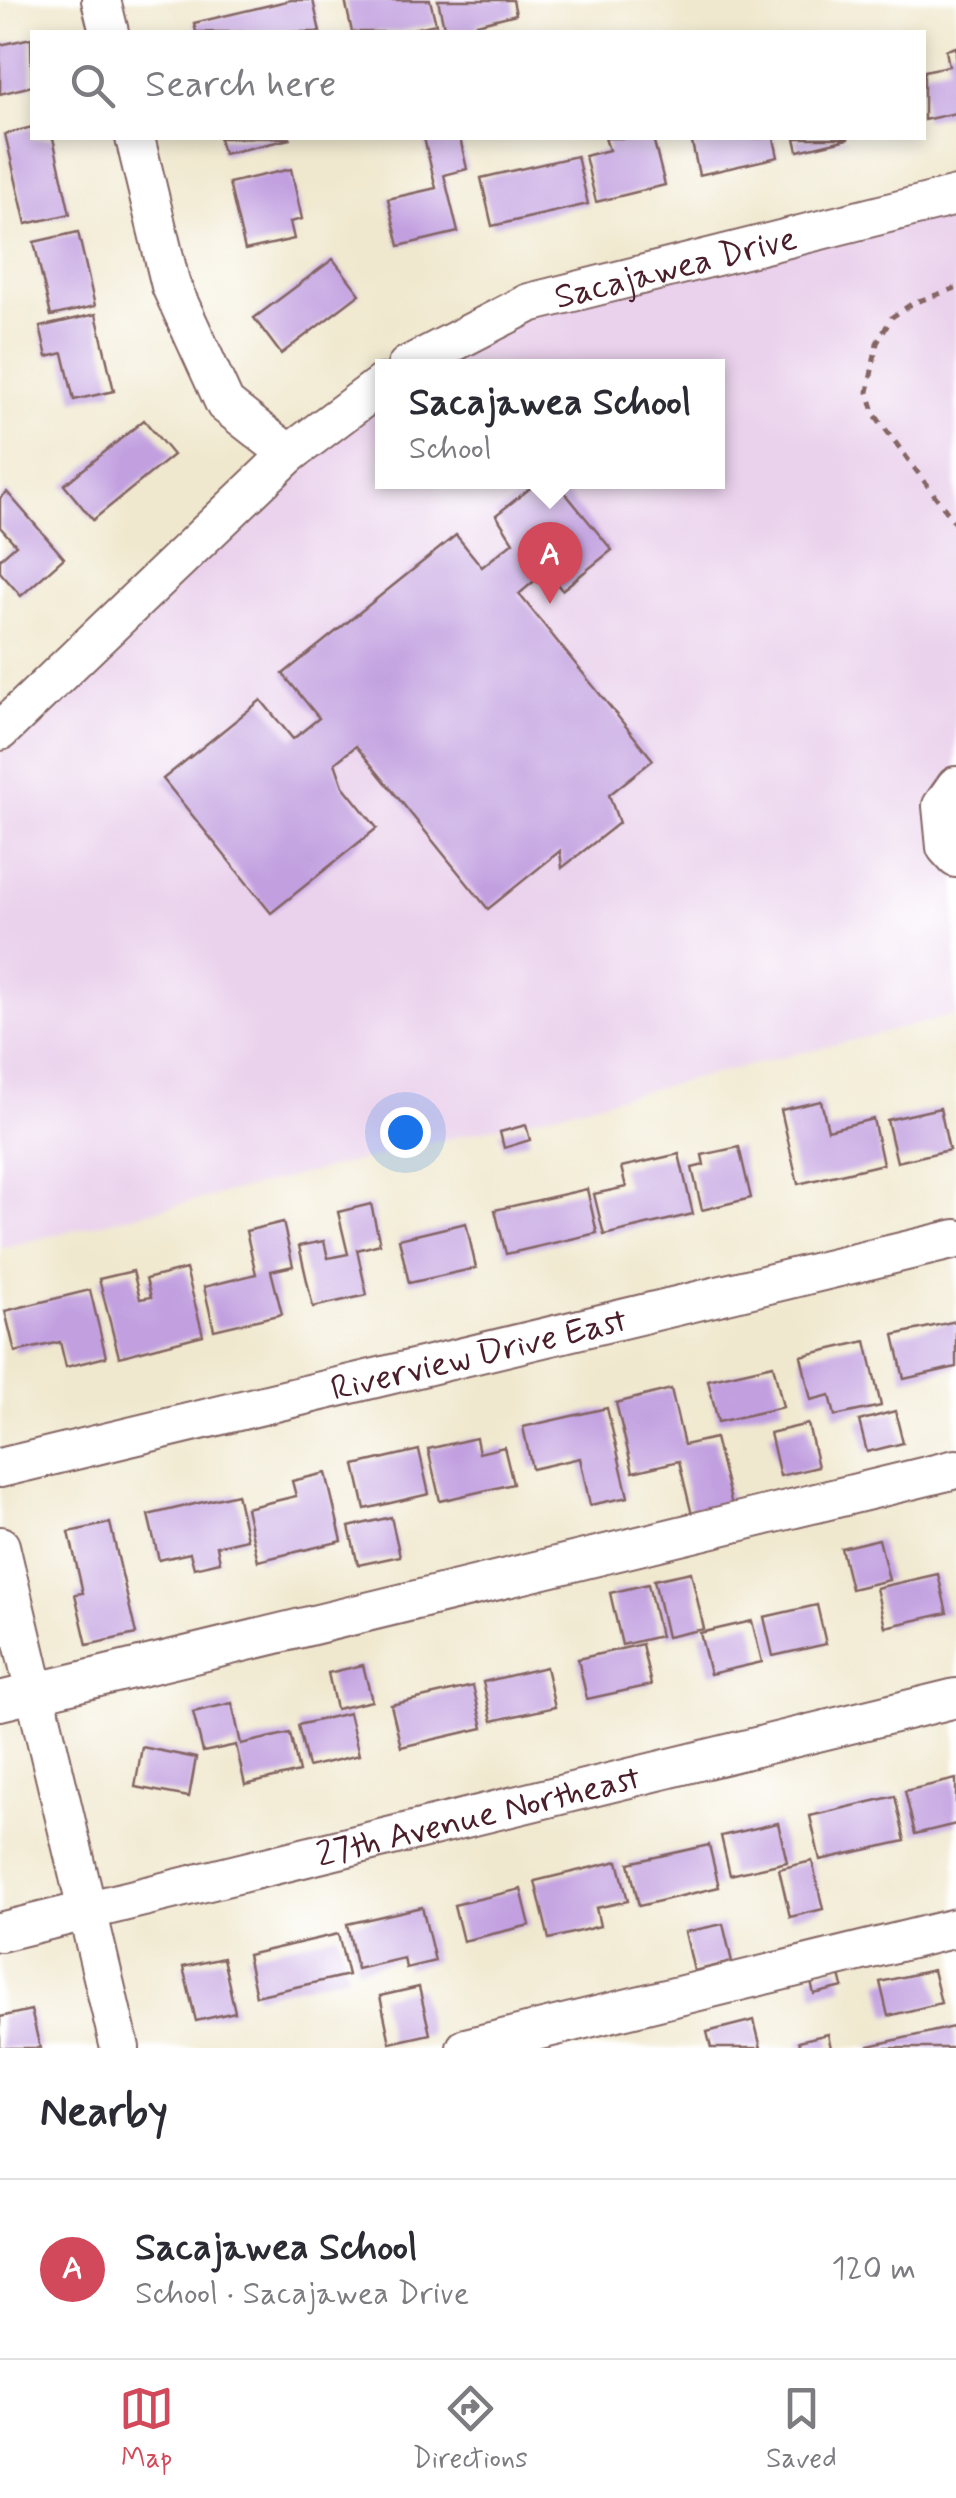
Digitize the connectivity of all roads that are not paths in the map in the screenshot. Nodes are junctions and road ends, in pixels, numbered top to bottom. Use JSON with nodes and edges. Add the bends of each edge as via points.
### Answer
{"nodes":[{"id":1,"x":101,"y":0,"type":"edge"},
{"id":2,"x":108,"y":30,"type":"edge"},
{"id":3,"x":135,"y":140,"type":"edge"},
{"id":4,"x":956,"y":196,"type":"edge"},
{"id":5,"x":421,"y":359,"type":"edge"},
{"id":6,"x":375,"y":389,"type":"edge"},
{"id":7,"x":290,"y":454,"type":"junction"},
{"id":8,"x":0,"y":731,"type":"edge"},
{"id":9,"x":956,"y":786,"type":"edge"},
{"id":10,"x":956,"y":858,"type":"edge"},
{"id":11,"x":956,"y":1239,"type":"edge"},
{"id":12,"x":0,"y":1468,"type":"edge"},
{"id":13,"x":956,"y":1469,"type":"edge"},
{"id":14,"x":0,"y":1546,"type":"edge"},
{"id":15,"x":18,"y":1696,"type":"edge"},
{"id":16,"x":956,"y":1698,"type":"edge"},
{"id":17,"x":87,"y":1911,"type":"junction"},
{"id":18,"x":956,"y":1928,"type":"edge"},
{"id":19,"x":0,"y":1932,"type":"edge"},
{"id":20,"x":120,"y":2048,"type":"edge"},
{"id":21,"x":466,"y":2048,"type":"edge"}],
"edges":[{"from":1,"to":2,"type":"street"},
{"from":3,"to":7,"type":"street","via":[[171,286],[225,404]]},
{"from":4,"to":5,"type":"street","name":"Sacajawea Drive","via":[[529,303]]},
{"from":6,"to":7,"type":"street"},
{"from":7,"to":8,"type":"street"},
{"from":9,"to":10,"type":"street","via":[[942,806],[946,847]]},
{"from":11,"to":12,"type":"street","name":"Riverview Drive East"},
{"from":13,"to":15,"type":"street"},
{"from":14,"to":15,"type":"street"},
{"from":15,"to":17,"type":"street"},
{"from":16,"to":17,"type":"street","name":"27th Avenue Northeast"},
{"from":17,"to":19,"type":"street","name":"27th Avenue Northeast"},
{"from":17,"to":20,"type":"street"},
{"from":18,"to":21,"type":"street"}]}
